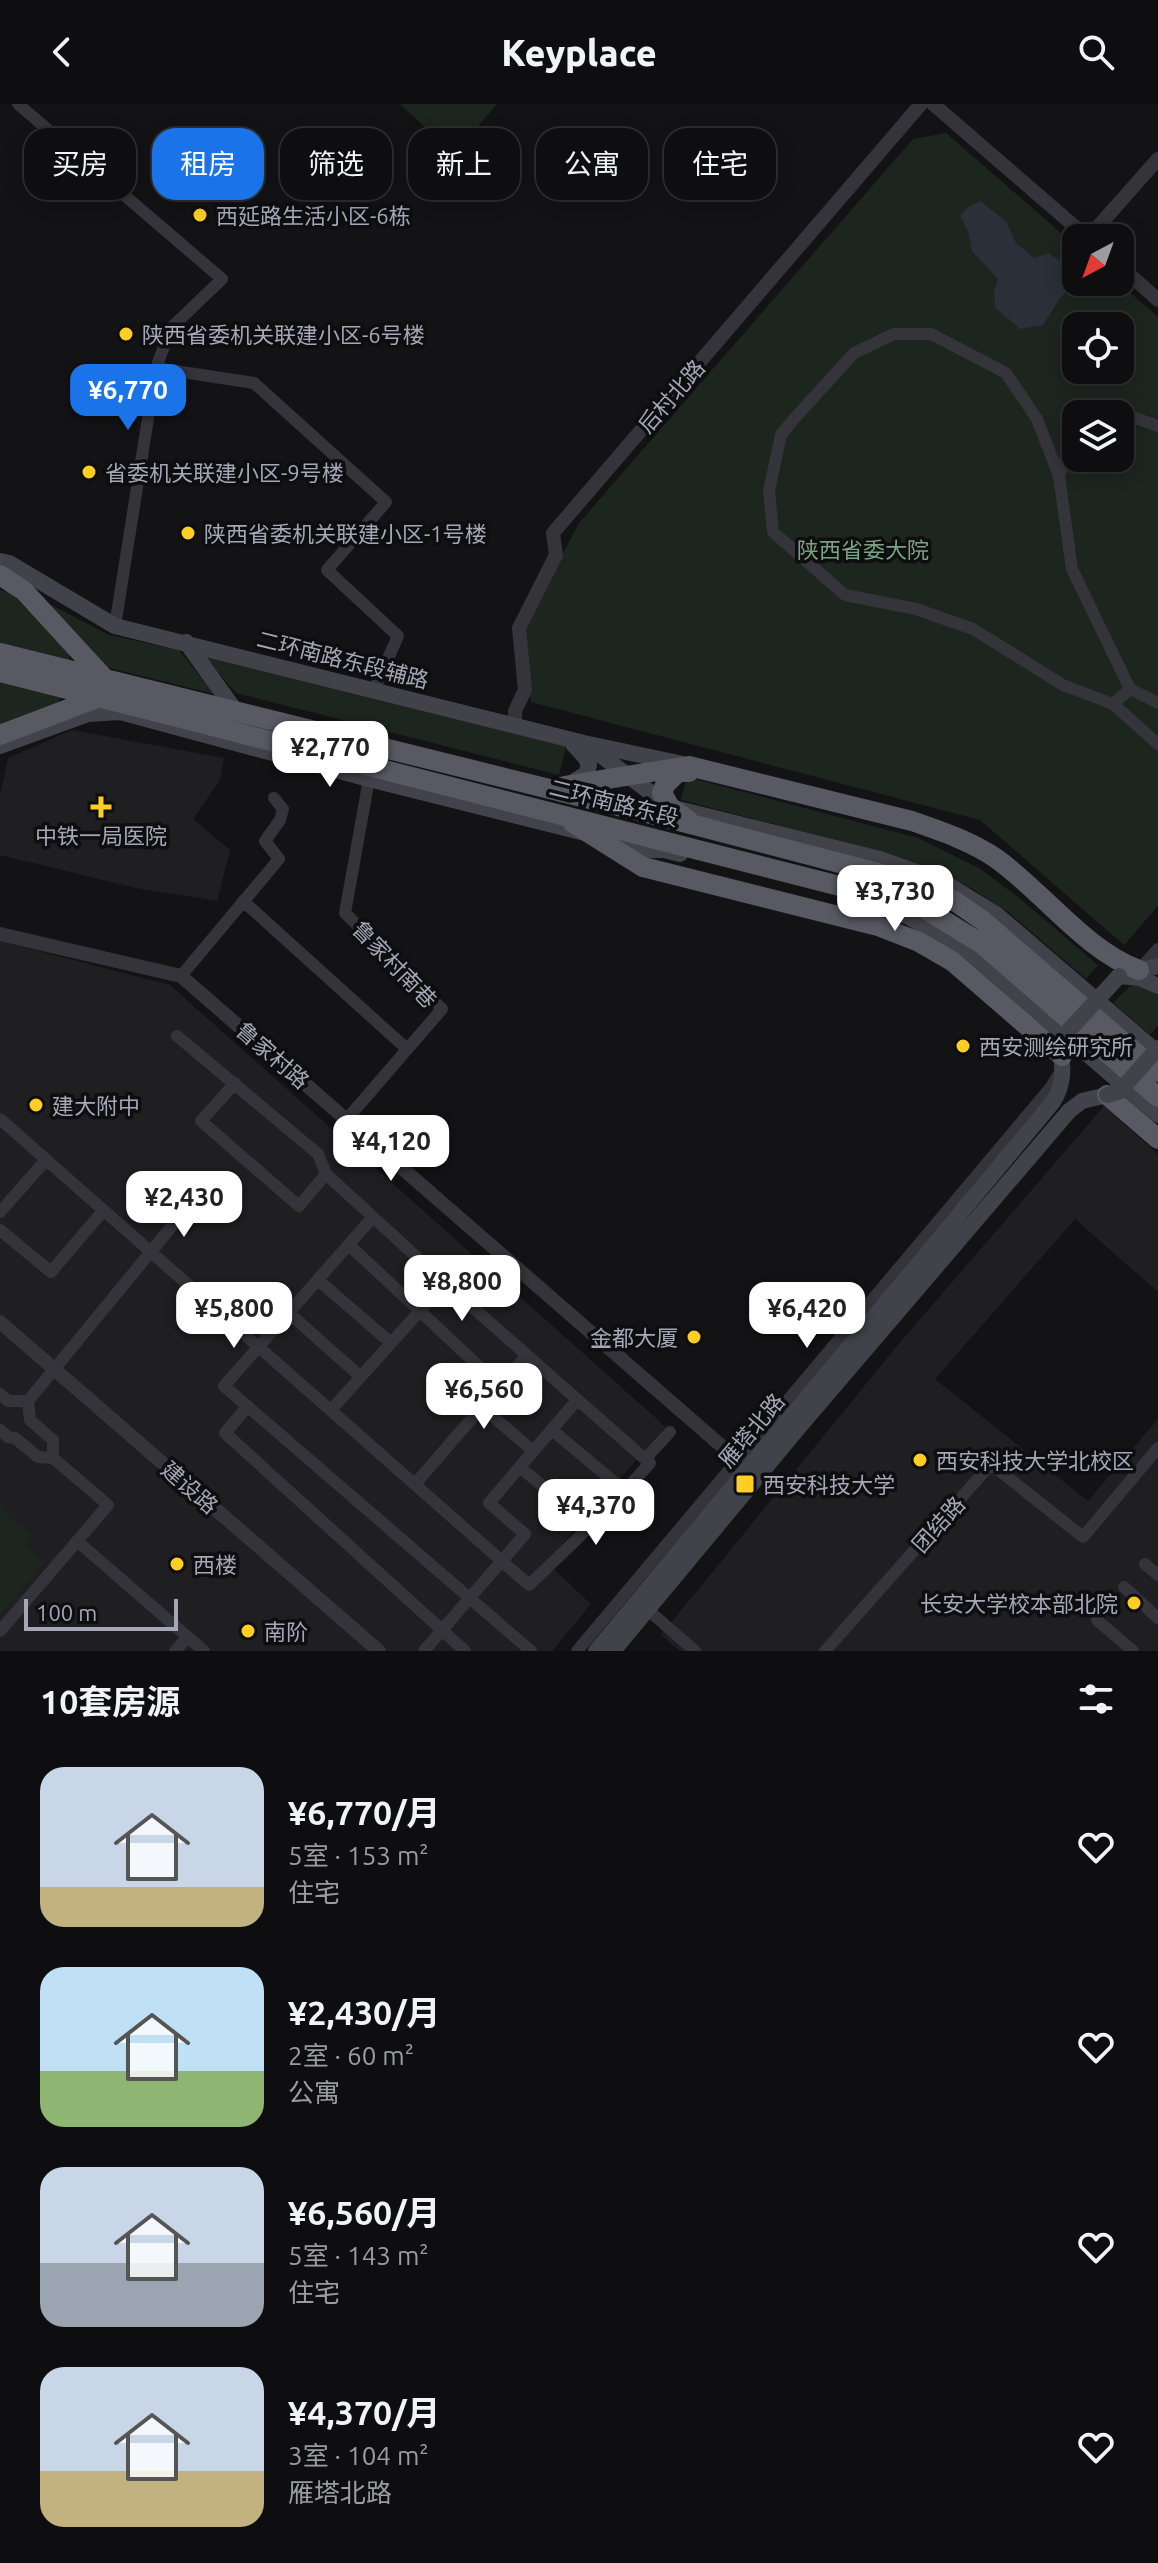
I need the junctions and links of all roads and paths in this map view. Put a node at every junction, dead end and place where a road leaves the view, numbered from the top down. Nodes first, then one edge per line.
1 (18, 104) edge
2 (921, 104) edge
3 (933, 104) edge
4 (1158, 159) edge
5 (1072, 224) edge
6 (1100, 224) edge
7 (1134, 279) edge
8 (1158, 300) edge
9 (156, 368) junction
10 (1134, 418) edge
11 (1158, 426) edge
12 (1062, 468) edge
13 (1059, 476) junction
14 (0, 561) edge
15 (0, 575) edge
16 (115, 626) junction
17 (186, 642) junction
18 (0, 653) edge
19 (0, 672) edge
20 (105, 679) junction
21 (1130, 689) junction
22 (374, 690) junction
23 (97, 698) junction
24 (1158, 703) edge
25 (1113, 704) junction
26 (146, 710) junction
27 (120, 712) junction
28 (237, 713) junction
29 (515, 724) junction
30 (0, 735) edge
31 (566, 738) junction
32 (584, 743) junction
33 (1158, 744) edge
34 (0, 746) edge
35 (689, 766) junction
36 (627, 776) junction
37 (369, 779) junction
38 (511, 780) junction
39 (566, 785) junction
40 (274, 798) dead end
41 (557, 812) junction
42 (683, 817) junction
43 (592, 835) junction
44 (652, 844) junction
45 (243, 901) junction
46 (0, 934) edge
47 (1158, 949) edge
48 (1139, 971) edge
49 (181, 976) junction
50 (1158, 986) edge
51 (177, 1036) dead end
52 (407, 1049) junction
53 (1158, 1051) edge
54 (1061, 1053) junction
55 (1158, 1072) edge
56 (235, 1083) junction
57 (1107, 1095) junction
58 (1158, 1097) edge
59 (1158, 1115) edge
60 (0, 1119) edge
61 (347, 1119) junction
62 (1158, 1139) edge
63 (46, 1160) junction
64 (326, 1174) junction
65 (191, 1203) dead end
66 (103, 1211) junction
67 (0, 1212) edge
68 (373, 1217) junction
69 (0, 1230) edge
70 (349, 1245) junction
71 (149, 1251) junction
72 (318, 1280) junction
73 (445, 1283) junction
74 (421, 1310) junction
75 (289, 1313) junction
76 (0, 1322) edge
77 (391, 1343) junction
78 (259, 1347) junction
79 (527, 1355) junction
80 (53, 1368) junction
81 (361, 1377) junction
82 (500, 1386) junction
83 (577, 1400) junction
84 (28, 1401) junction
85 (3, 1402) edge
86 (248, 1406) junction
87 (482, 1407) junction
88 (331, 1410) junction
89 (30, 1420) junction
90 (0, 1430) edge
91 (552, 1430) junction
92 (670, 1432) dead end
93 (15, 1438) junction
94 (1158, 1448) edge
95 (533, 1451) junction
96 (53, 1458) junction
97 (645, 1459) junction
98 (520, 1467) junction
99 (747, 1469) junction
100 (415, 1484) junction
101 (625, 1491) junction
102 (591, 1527) junction
103 (77, 1541) junction
104 (502, 1560) junction
105 (1145, 1564) dead end
106 (1158, 1575) edge
107 (1124, 1587) dead end
108 (469, 1598) junction
109 (648, 1610) junction
110 (1158, 1618) edge
111 (1097, 1620) dead end
112 (442, 1630) junction
113 (0, 1631) edge
114 (188, 1637) junction
115 (175, 1651) edge
116 (204, 1651) edge
117 (379, 1651) edge
118 (424, 1651) edge
119 (465, 1651) edge
120 (531, 1651) edge
121 (577, 1651) edge
122 (596, 1651) edge
123 (613, 1651) edge
124 (695, 1651) edge
125 (825, 1651) edge
126 (1133, 1651) edge

1 - 9 street
2 - 29 street, 后村北路
3 - 5 street
4 - 6 street
7 - 8 street
9 - 16 street
9 - 22 street
10 - 11 street
12 - 13 street
13 - 21 street
13 - 25 street
14 - 16 main road, 二环南路东段辅路
15 - 20 highway
16 - 17 main road, 二环南路东段辅路
17 - 22 main road, 二环南路东段辅路
17 - 28 main road
18 - 20 highway
19 - 23 highway, 二环南路东段
20 - 28 highway
21 - 24 street
21 - 25 street
22 - 29 main road, 二环南路东段辅路
23 - 26 highway, 二环南路东段
23 - 30 highway
25 - 33 street
26 - 27 main road
26 - 41 highway, 二环南路东段
27 - 34 main road
27 - 37 main road
28 - 38 highway
29 - 31 main road, 二环南路东段辅路
31 - 32 main road, 二环南路东段辅路
31 - 39 main road
32 - 35 main road, 二环南路东段辅路
32 - 36 main road
35 - 36 highway
35 - 48 highway
36 - 39 highway
36 - 42 main road
37 - 43 main road
37 - 52 street, 鲁家村南巷
38 - 39 highway
38 - 42 highway
39 - 42 highway
40 - 45 street
41 - 43 highway
41 - 44 highway, 二环南路东段
42 - 48 highway
42 - 53 main road
42 - 55 highway
43 - 44 main road
43 - 54 highway
44 - 54 highway
44 - 58 highway, 二环南路东段
44 - 59 main road
45 - 49 street
45 - 52 street
46 - 49 street, 鲁家村路
47 - 48 street
48 - 50 main road
48 - 54 main road, bridge
49 - 61 street, 鲁家村路
51 - 56 street
52 - 61 street, 鲁家村南巷
53 - 57 main road, 雁塔北路, bridge
54 - 99 main road, 雁塔北路
56 - 64 street
56 - 64 street
57 - 62 highway
57 - 99 main road, 雁塔北路
60 - 63 street
61 - 99 street, 鲁家村路
63 - 66 street
63 - 67 street
64 - 68 street
65 - 71 street
66 - 69 street
66 - 71 street
68 - 70 street
68 - 73 street
70 - 72 street
70 - 74 street
71 - 78 street
71 - 80 street
72 - 75 street
72 - 77 street
73 - 74 street
73 - 79 street
74 - 77 street
74 - 82 street
75 - 78 street
75 - 81 street
76 - 80 street, 建设路
77 - 81 street
78 - 86 street
78 - 88 street
79 - 82 street
79 - 83 street
80 - 84 street
80 - 117 street, 建设路
81 - 88 street
82 - 87 street
83 - 91 street
83 - 97 street
84 - 85 street
84 - 89 street
86 - 108 street
86 - 112 street
87 - 95 street
87 - 100 street
88 - 100 street
89 - 93 street
89 - 96 street
90 - 93 street
91 - 95 street
91 - 101 street
92 - 97 street
93 - 96 street
94 - 125 street, 团结路
95 - 98 street
96 - 103 street
97 - 101 street
98 - 102 street
98 - 104 street
99 - 109 main road, 雁塔北路
99 - 121 street
99 - 122 main road, 雁塔北路
100 - 104 street
101 - 102 street
102 - 104 street
103 - 113 street
103 - 114 street
104 - 108 street
105 - 106 street
107 - 110 street
108 - 112 street
108 - 120 street
109 - 123 main road, 雁塔北路
109 - 124 street
111 - 126 street
112 - 118 street
112 - 119 street
114 - 115 street
114 - 116 street

